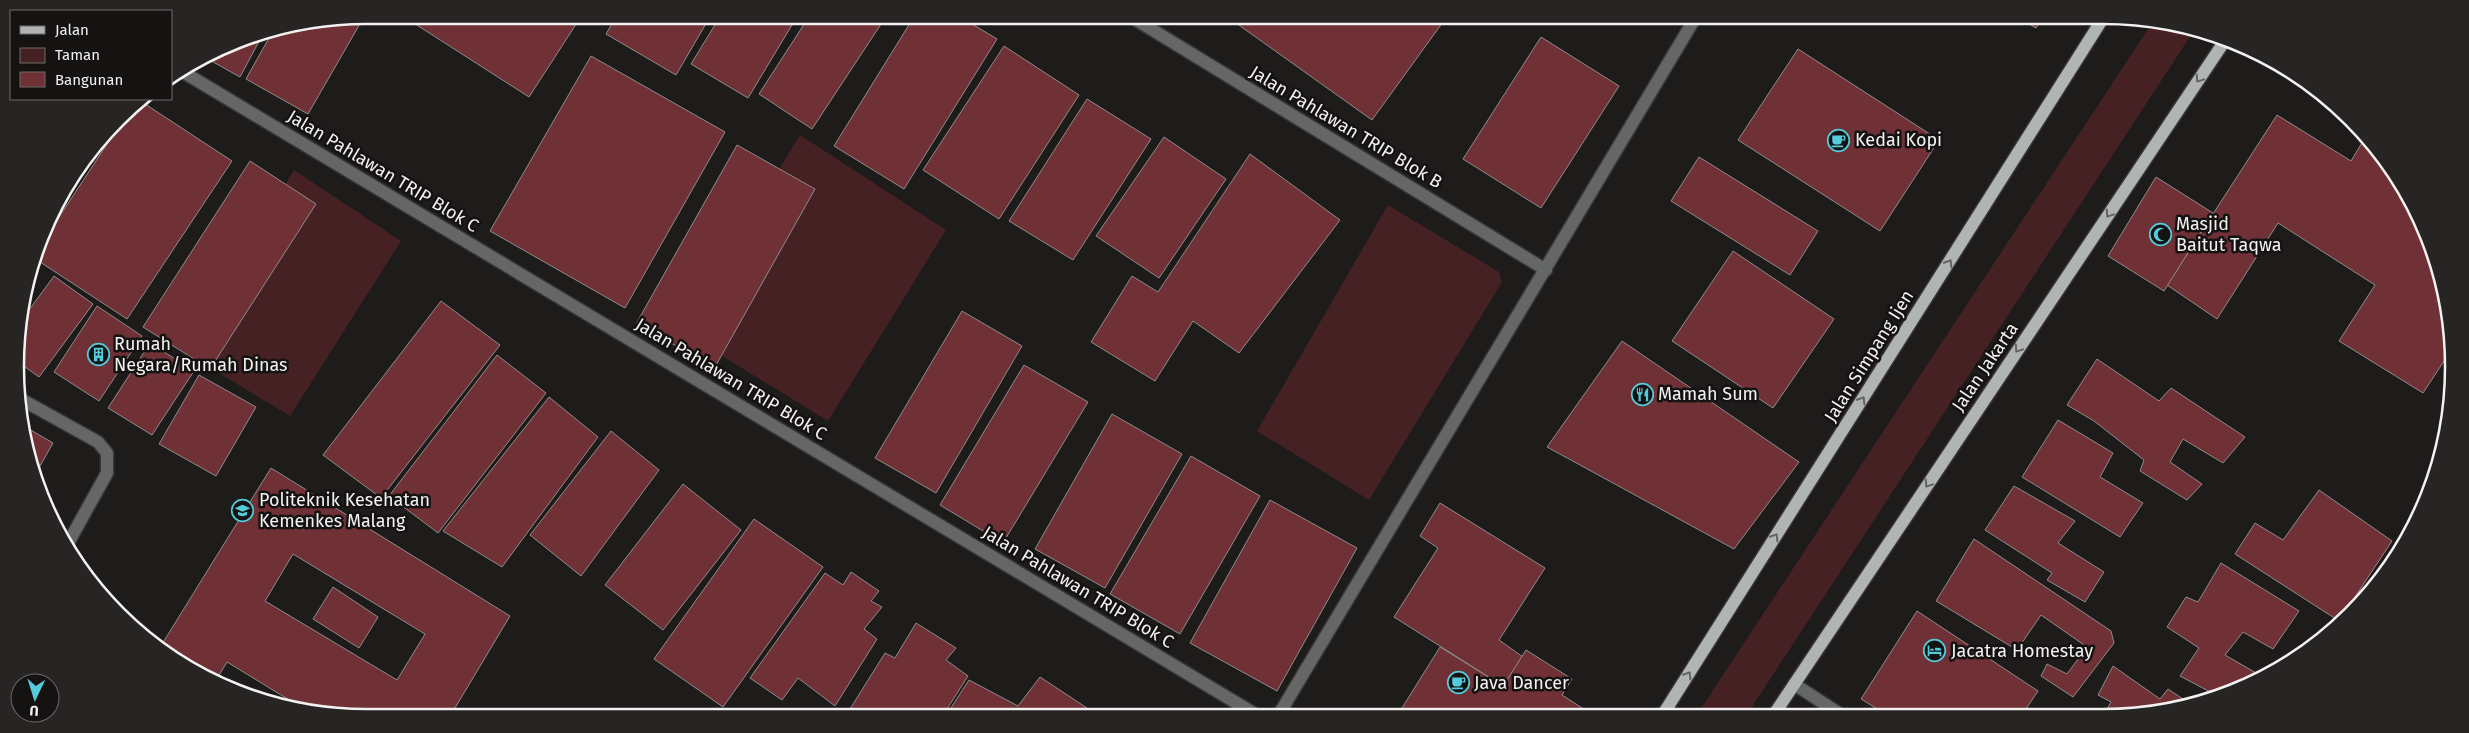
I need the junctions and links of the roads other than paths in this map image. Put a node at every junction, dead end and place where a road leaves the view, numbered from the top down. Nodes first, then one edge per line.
1 (1143, 24) edge
2 (1692, 24) edge
3 (2099, 24) edge
4 (2221, 45) edge
5 (188, 75) edge
6 (1546, 270) junction
7 (26, 402) edge
8 (70, 539) edge
9 (1794, 684) junction
10 (1248, 709) edge
11 (1282, 709) edge
12 (1666, 709) edge
13 (1778, 709) edge
14 (1832, 709) edge

1 - 6 street, Jalan Pahlawan TRIP Blok B
2 - 6 street
12 -> 3 main road, Jalan Simpang Ijen
4 -> 9 main road, Jalan Jakarta
5 - 10 street, Jalan Pahlawan TRIP Blok C
6 - 11 street
7 - 8 street
9 - 13 main road, Jalan Jakarta
9 - 14 street

